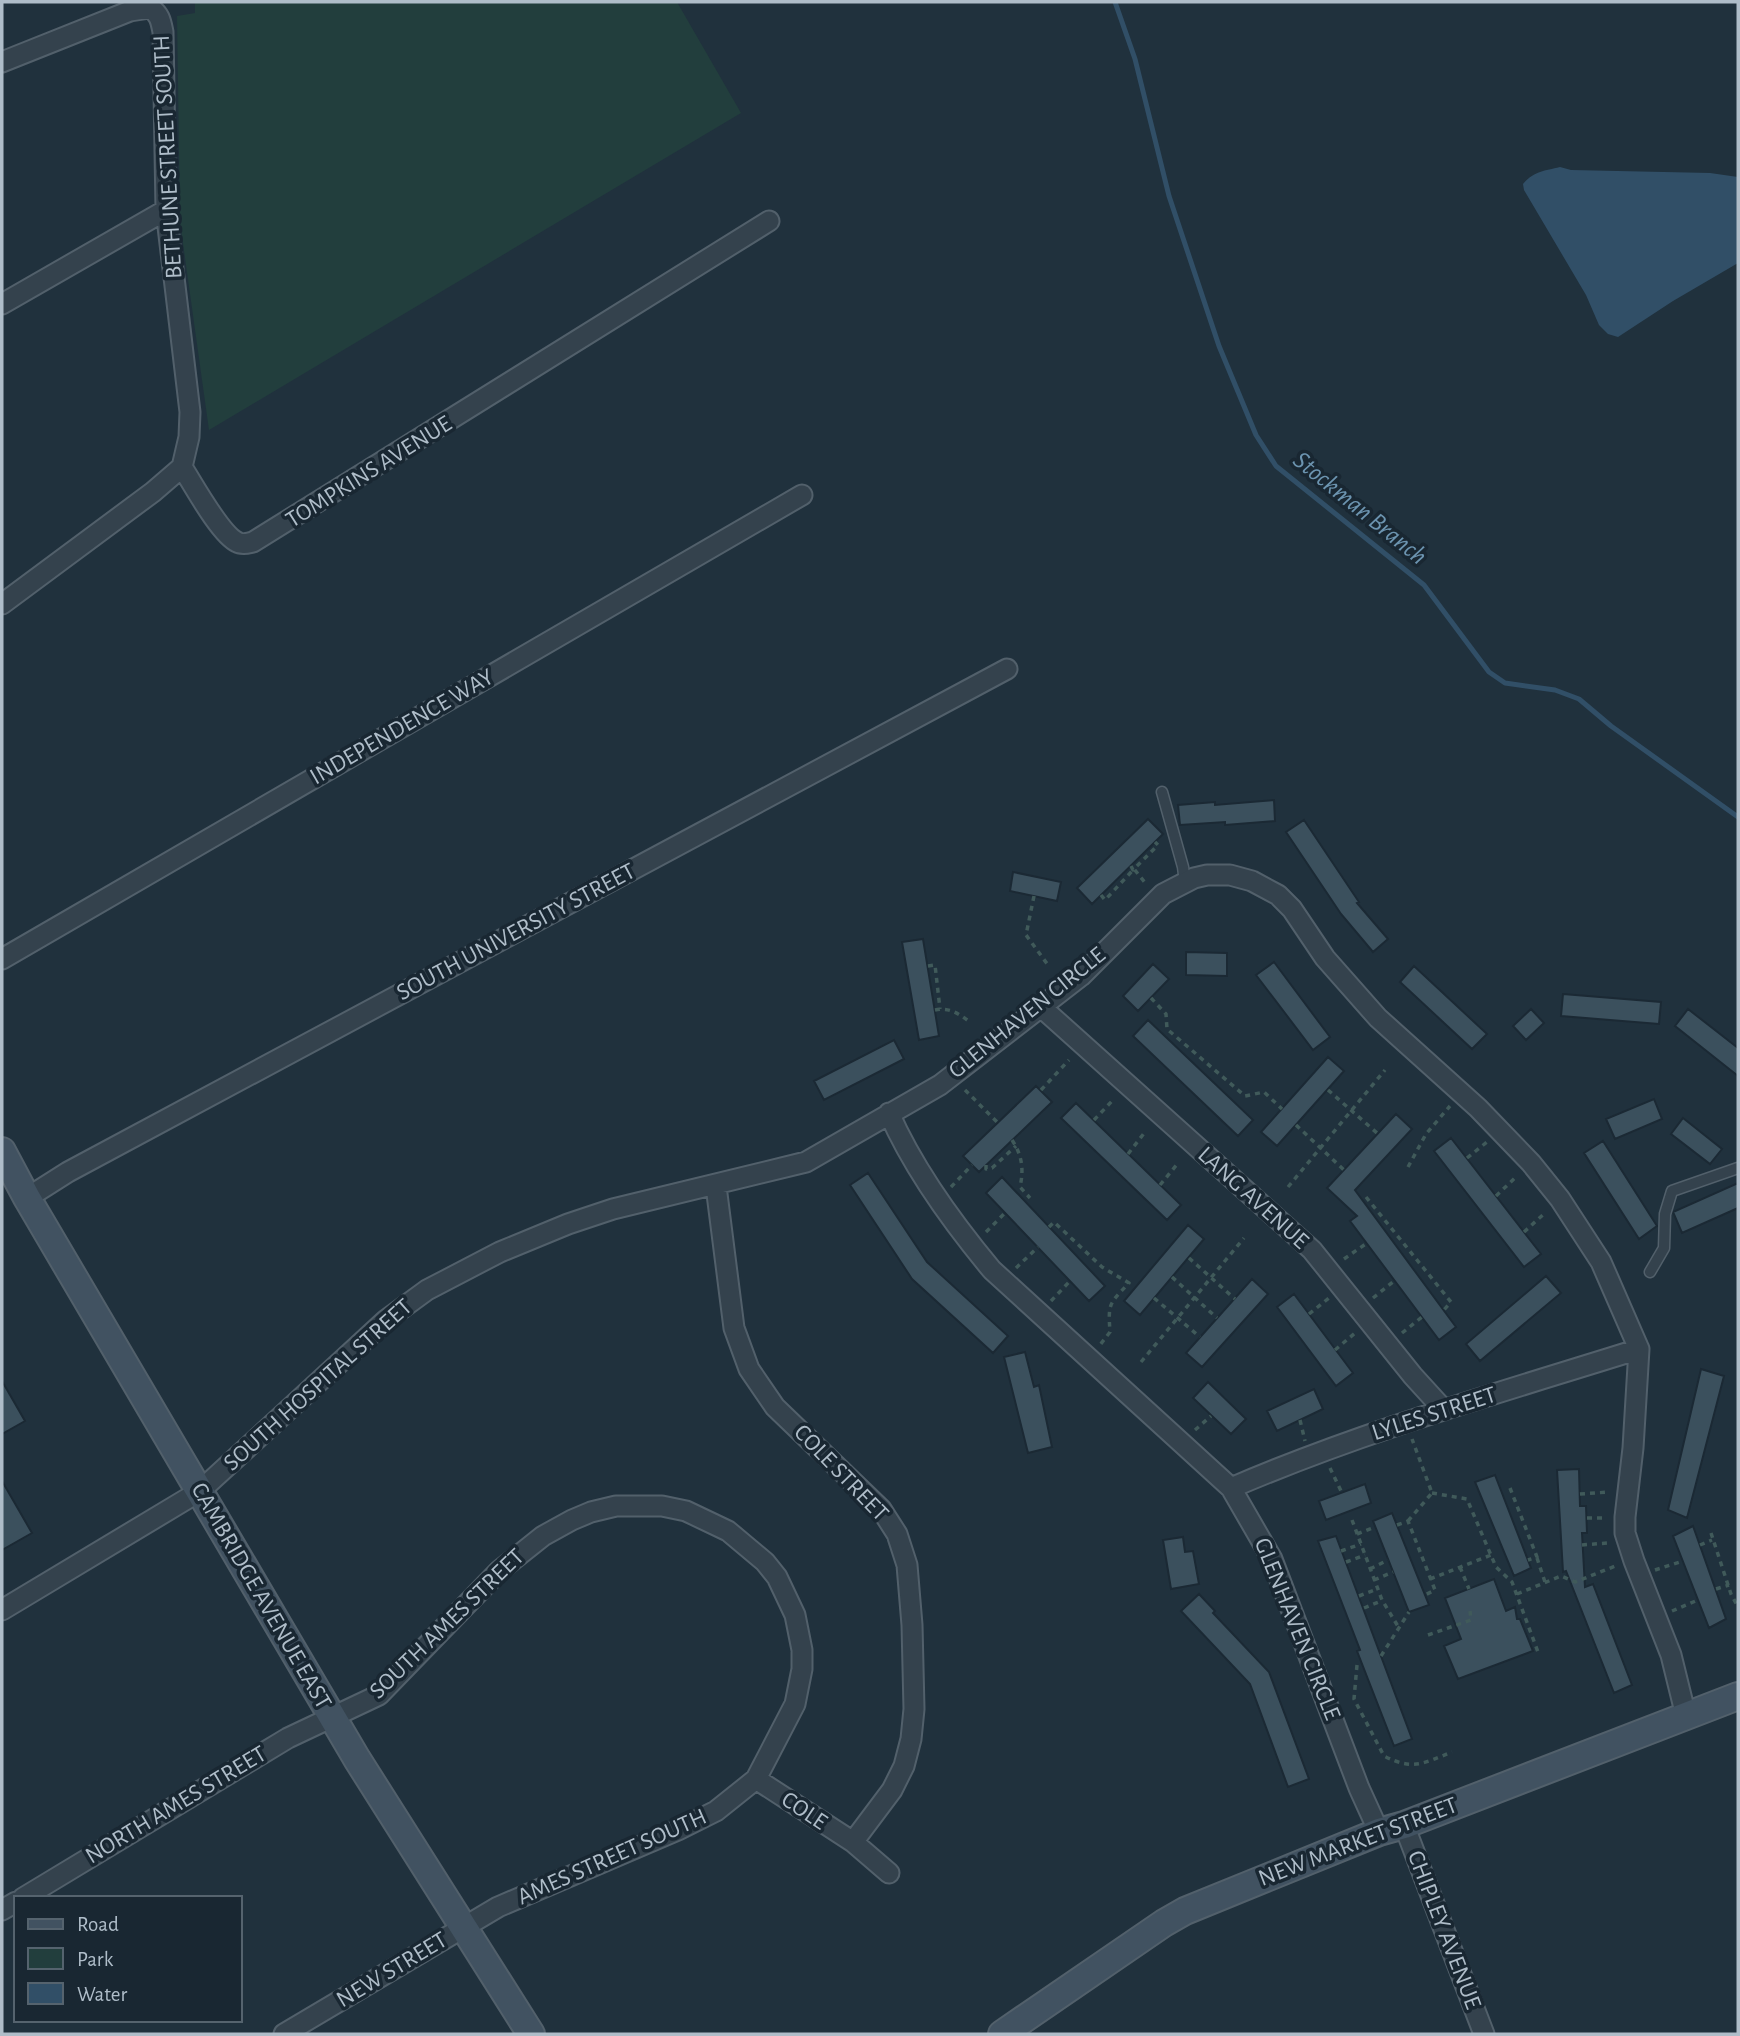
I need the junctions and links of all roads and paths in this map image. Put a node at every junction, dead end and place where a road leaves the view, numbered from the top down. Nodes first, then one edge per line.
1 (2, 62) edge
2 (166, 210) junction
3 (769, 221) dead end
4 (2, 304) edge
5 (182, 467) junction
6 (802, 495) dead end
7 (2, 604) edge
8 (1007, 668) dead end
9 (1162, 792) dead end
10 (1155, 842) dead end
11 (1132, 868) junction
12 (1185, 882) junction
13 (1148, 887) dead end
14 (1101, 895) dead end
15 (1034, 896) dead end
16 (2, 960) edge
17 (1048, 965) dead end
18 (928, 966) dead end
19 (1151, 998) dead end
20 (1041, 1007) junction
21 (970, 1022) dead end
22 (1069, 1060) dead end
23 (1385, 1070) dead end
24 (965, 1090) dead end
25 (1041, 1090) dead end
26 (1328, 1090) dead end
27 (1112, 1100) dead end
28 (1451, 1105) dead end
29 (1282, 1109) dead end
30 (889, 1113) junction
31 (1094, 1120) dead end
32 (998, 1123) dead end
33 (1296, 1125) dead end
34 (1145, 1132) dead end
35 (1377, 1133) dead end
36 (1012, 1140) dead end
37 (1489, 1140) dead end
38 (1016, 1146) junction
39 (1320, 1148) junction
40 (2, 1151) edge
41 (1128, 1153) dead end
42 (1467, 1158) dead end
43 (1179, 1162) dead end
44 (972, 1165) dead end
45 (986, 1165) dead end
46 (1408, 1167) dead end
47 (1738, 1168) edge
48 (1344, 1170) dead end
49 (1519, 1173) dead end
50 (1160, 1185) dead end
51 (716, 1186) junction
52 (951, 1187) dead end
53 (1288, 1187) dead end
54 (1496, 1196) dead end
55 (1366, 1197) dead end
56 (27, 1198) junction
57 (1030, 1198) dead end
58 (1548, 1210) dead end
59 (1005, 1213) dead end
60 (1389, 1225) junction
61 (1049, 1227) dead end
62 (1384, 1229) dead end
63 (1524, 1232) dead end
64 (985, 1234) dead end
65 (1244, 1238) dead end
66 (1367, 1243) dead end
67 (1038, 1247) dead end
68 (1415, 1257) junction
69 (1189, 1258) dead end
70 (1342, 1261) dead end
71 (1408, 1262) dead end
72 (1015, 1270) dead end
73 (1650, 1272) dead end
74 (1172, 1277) dead end
75 (1211, 1278) junction
76 (1070, 1281) dead end
77 (1394, 1281) dead end
78 (1331, 1296) dead end
79 (1154, 1298) dead end
80 (1195, 1298) junction
81 (1373, 1298) dead end
82 (1234, 1299) dead end
83 (1049, 1302) dead end
84 (1443, 1311) dead end
85 (1309, 1314) dead end
86 (1422, 1317) dead end
87 (1178, 1318) junction
88 (1217, 1318) dead end
89 (1359, 1330) dead end
90 (1402, 1333) dead end
91 (1200, 1337) dead end
92 (1099, 1347) dead end
93 (1639, 1349) junction
94 (1335, 1350) dead end
95 (1141, 1362) dead end
96 (1444, 1410) junction
97 (1412, 1439) dead end
98 (1330, 1468) dead end
99 (1231, 1488) junction
100 (1510, 1488) dead end
101 (200, 1491) junction
102 (1609, 1492) dead end
103 (1342, 1493) dead end
104 (1432, 1493) junction
105 (1580, 1494) dead end
106 (1519, 1512) junction
107 (1511, 1515) dead end
108 (1587, 1518) dead end
109 (1607, 1518) dead end
110 (1352, 1520) dead end
111 (1408, 1521) junction
112 (1524, 1523) junction
113 (1397, 1525) dead end
114 (1515, 1526) dead end
115 (1375, 1527) dead end
116 (1711, 1533) dead end
117 (1357, 1534) junction
118 (1712, 1540) junction
119 (1611, 1543) dead end
120 (1361, 1544) junction
121 (1582, 1545) dead end
122 (1700, 1545) dead end
123 (1341, 1550) dead end
124 (1365, 1555) junction
125 (1491, 1555) junction
126 (1536, 1558) junction
127 (1388, 1560) dead end
128 (1528, 1560) dead end
129 (1683, 1561) dead end
130 (1346, 1562) dead end
131 (1618, 1565) dead end
132 (1460, 1567) junction
133 (1370, 1569) junction
134 (1654, 1570) dead end
135 (1393, 1572) dead end
136 (1430, 1579) junction
137 (1374, 1580) junction
138 (1545, 1582) junction
139 (1728, 1586) junction
140 (1377, 1589) junction
141 (1469, 1589) dead end
142 (1716, 1589) dead end
143 (1517, 1594) junction
144 (1425, 1595) dead end
145 (1359, 1597) dead end
146 (1382, 1600) junction
147 (1698, 1601) dead end
148 (1738, 1607) edge
149 (1364, 1608) dead end
150 (2, 1610) edge
151 (1470, 1611) dead end
152 (1670, 1611) dead end
153 (1409, 1612) dead end
154 (1399, 1628) junction
155 (1427, 1635) dead end
156 (1538, 1652) dead end
157 (1381, 1656) dead end
158 (1357, 1665) dead end
159 (1738, 1696) edge
160 (1686, 1716) junction
161 (332, 1717) junction
162 (1451, 1752) dead end
163 (756, 1779) junction
164 (1404, 1825) junction
165 (1379, 1832) junction
166 (853, 1843) junction
167 (889, 1873) dead end
168 (26, 1896) edge
169 (463, 1927) junction
170 (284, 2034) edge
171 (531, 2034) edge
172 (1002, 2034) edge
173 (1484, 2034) edge

1 - 2 street, BETHUNE STREET SOUTH
2 - 4 street
2 - 5 street, BETHUNE STREET SOUTH
3 - 5 street, TOMPKINS AVENUE
5 - 7 street
6 - 16 street, INDEPENDENCE WAY
8 - 56 street, SOUTH UNIVERSITY STREET
9 - 12 lane
10 - 11 path
11 - 13 path
11 - 14 path
12 - 20 street, GLENHAVEN CIRCLE
12 - 93 street, GLENHAVEN CIRCLE
15 - 17 path
18 - 21 path
19 - 29 path
20 - 30 street, GLENHAVEN CIRCLE
20 - 96 street, LANG AVENUE
22 - 25 path
23 - 39 path
24 - 32 path
26 - 35 path
27 - 31 path
28 - 46 path
30 - 51 street, SOUTH HOSPITAL STREET
30 - 99 street, GLENHAVEN CIRCLE
33 - 39 path
34 - 41 path
36 - 38 path
37 - 42 path
38 - 45 path
38 - 57 path
39 - 48 path
39 - 53 path
40 - 56 main road, CAMBRIDGE AVENUE EAST
43 - 50 path
44 - 52 path
47 - 73 lane
49 - 54 path
51 - 101 street, SOUTH HOSPITAL STREET
51 - 166 street, COLE STREET
55 - 60 path
56 - 101 main road, CAMBRIDGE AVENUE EAST
58 - 63 path
59 - 64 path
60 - 62 path
60 - 68 path
61 - 92 path
65 - 75 path
66 - 70 path
67 - 72 path
68 - 71 path
68 - 84 path
69 - 75 path
74 - 80 path
75 - 80 path
75 - 82 path
76 - 83 path
77 - 81 path
78 - 85 path
79 - 87 path
80 - 87 path
80 - 88 path
86 - 90 path
87 - 91 path
87 - 95 path
89 - 94 path
93 - 96 street, LYLES STREET
93 - 160 street, GLENHAVEN CIRCLE
96 - 99 street, LYLES STREET
97 - 104 path
98 - 103 path
99 - 165 street, GLENHAVEN CIRCLE
100 - 106 path
101 - 150 street, SOUTH HOSPITAL STREET
101 - 161 main road, CAMBRIDGE AVENUE EAST
102 - 105 path
104 - 111 path
104 - 125 path
106 - 107 path
106 - 112 path
108 - 109 path
110 - 117 path
111 - 113 path
111 - 136 path
112 - 114 path
112 - 126 path
115 - 117 path
116 - 118 path
117 - 120 path
118 - 122 path
118 - 139 path
119 - 121 path
120 - 123 path
120 - 124 path
124 - 130 path
124 - 133 path
125 - 132 path
125 - 143 path
126 - 128 path
126 - 138 path
127 - 133 path
129 - 134 path
131 - 138 path
132 - 136 path
132 - 141 path
133 - 137 path
135 - 137 path
136 - 144 path
137 - 140 path
138 - 143 path
139 - 142 path
139 - 148 path
140 - 145 path
140 - 146 path
143 - 156 path
146 - 149 path
146 - 154 path
147 - 152 path
151 - 155 path
153 - 154 path
154 - 157 path
158 - 162 path
159 - 160 main road, NEW MARKET STREET
160 - 164 main road, NEW MARKET STREET
161 - 163 street, SOUTH AMES STREET
161 - 168 street, NORTH AMES STREET
161 - 169 main road, CAMBRIDGE AVENUE EAST
163 - 166 street, COLE
163 - 169 street, AMES STREET SOUTH
164 - 165 main road, NEW MARKET STREET
164 - 173 street, CHIPLEY AVENUE
165 - 172 main road, NEW MARKET STREET
166 - 167 street
169 - 170 street, NEW STREET
169 - 171 main road, CAMBRIDGE AVENUE EAST

